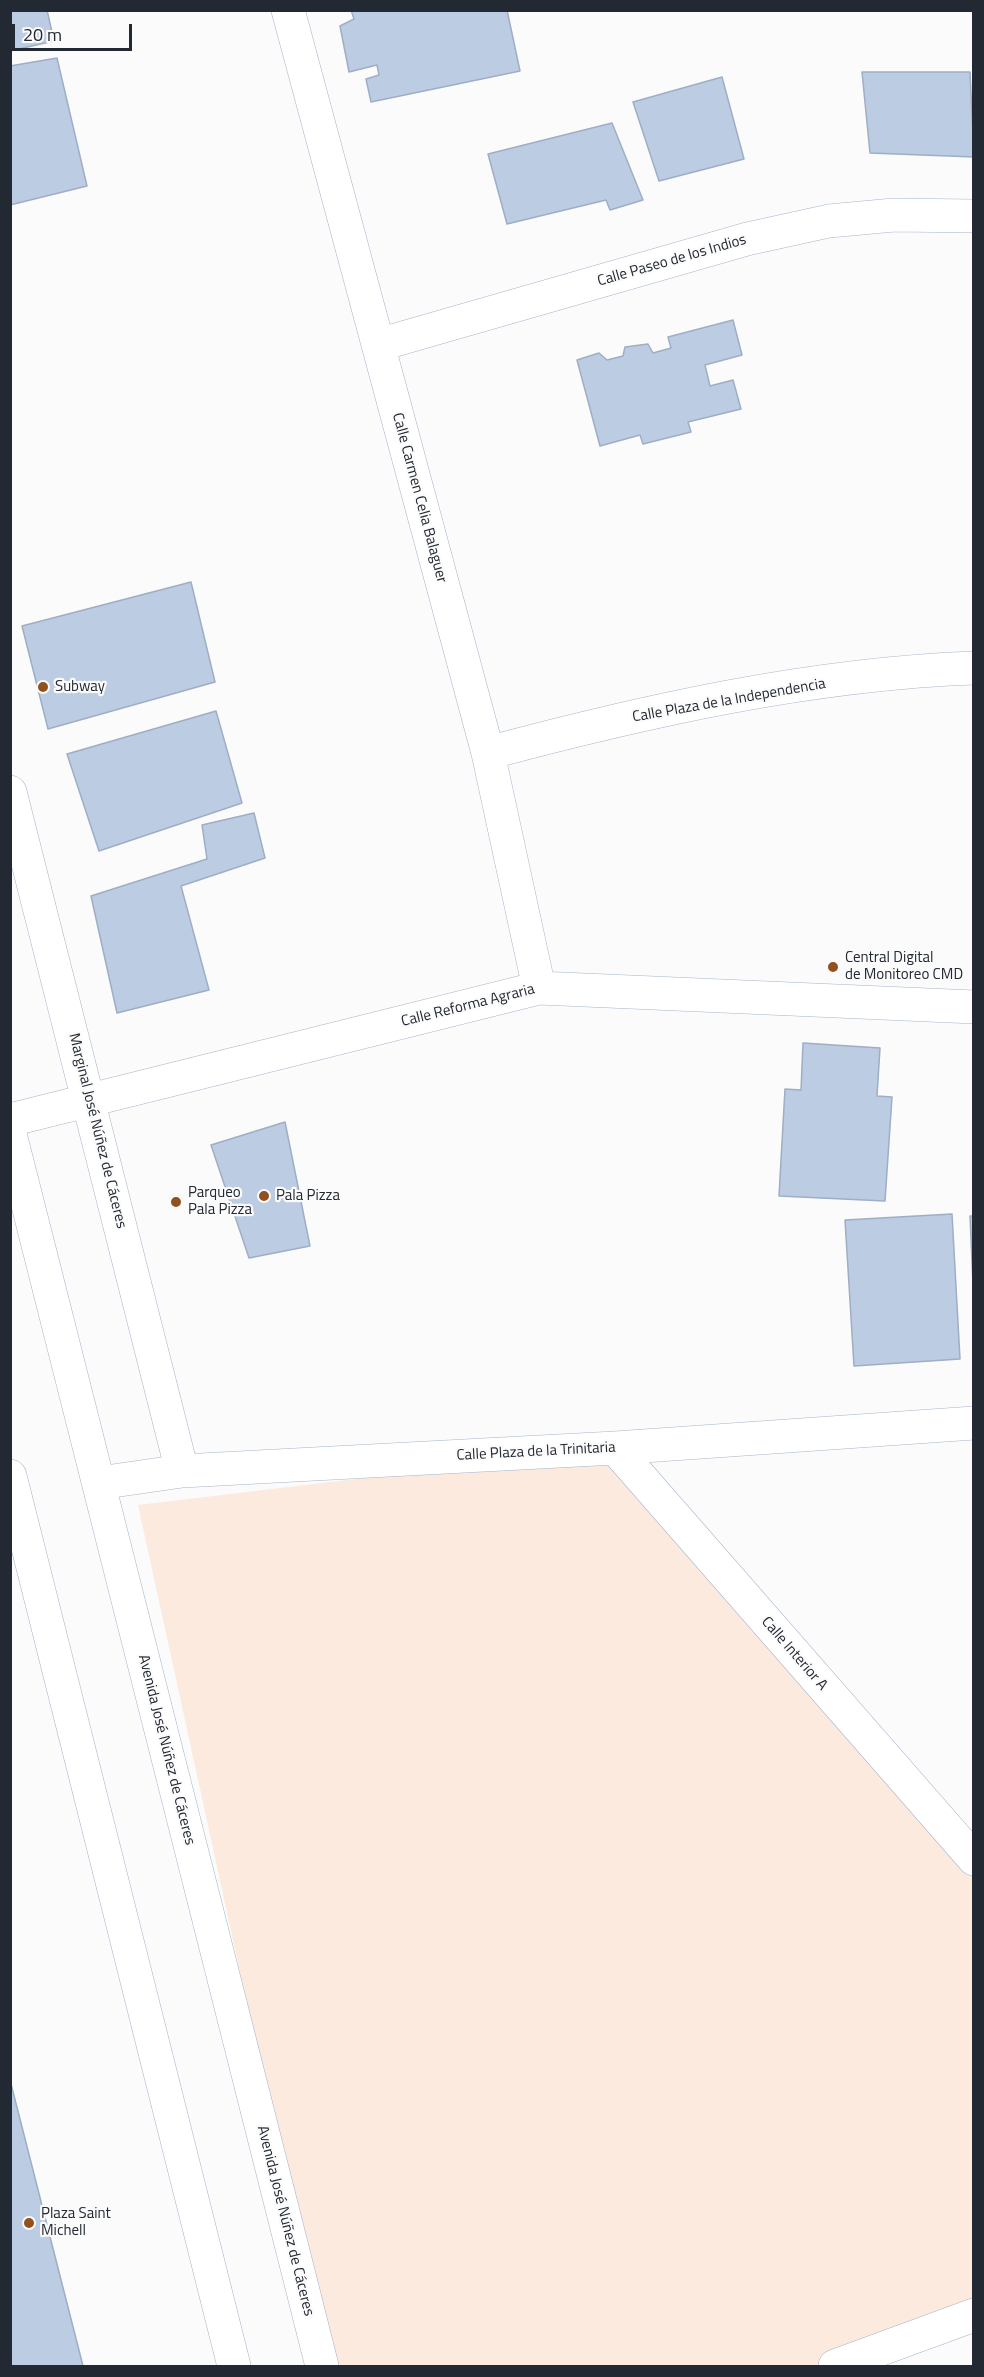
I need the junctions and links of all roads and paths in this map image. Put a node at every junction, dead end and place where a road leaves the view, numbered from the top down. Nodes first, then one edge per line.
1 (288, 10) edge
2 (974, 216) edge
3 (378, 345) junction
4 (974, 668) edge
5 (488, 753) junction
6 (10, 792) edge
7 (539, 988) junction
8 (974, 1007) edge
9 (89, 1100) junction
10 (10, 1120) edge
11 (10, 1134) edge
12 (974, 1423) edge
13 (615, 1448) junction
14 (182, 1471) junction
15 (10, 1476) edge
16 (99, 1483) junction
17 (974, 1859) edge
18 (974, 2315) edge
19 (234, 2367) edge
20 (322, 2367) edge
21 (835, 2367) edge

1 - 3 street, Calle Carmen Celia Balaguer
2 - 3 street, Calle Paseo de los Indios
3 - 5 street, Calle Carmen Celia Balaguer
4 - 5 street, Calle Plaza de la Independencia
5 - 7 street, Calle Carmen Celia Balaguer
6 - 9 street, Marginal José Núñez de Cáceres
7 - 8 street, Calle Reforma Agraria
7 - 9 street, Calle Reforma Agraria
9 - 10 street, Calle Reforma Agraria
9 - 14 street, Marginal José Núñez de Cáceres
11 - 16 street, Avenida José Núñez de Cáceres
12 - 13 street, Calle Plaza de la Trinitaria
13 - 14 street, Calle Plaza de la Trinitaria
13 - 17 street, Calle Interior A
14 - 16 street, Calle Plaza de la Trinitaria
15 - 19 street
16 - 20 street, Avenida José Núñez de Cáceres
18 - 21 street

